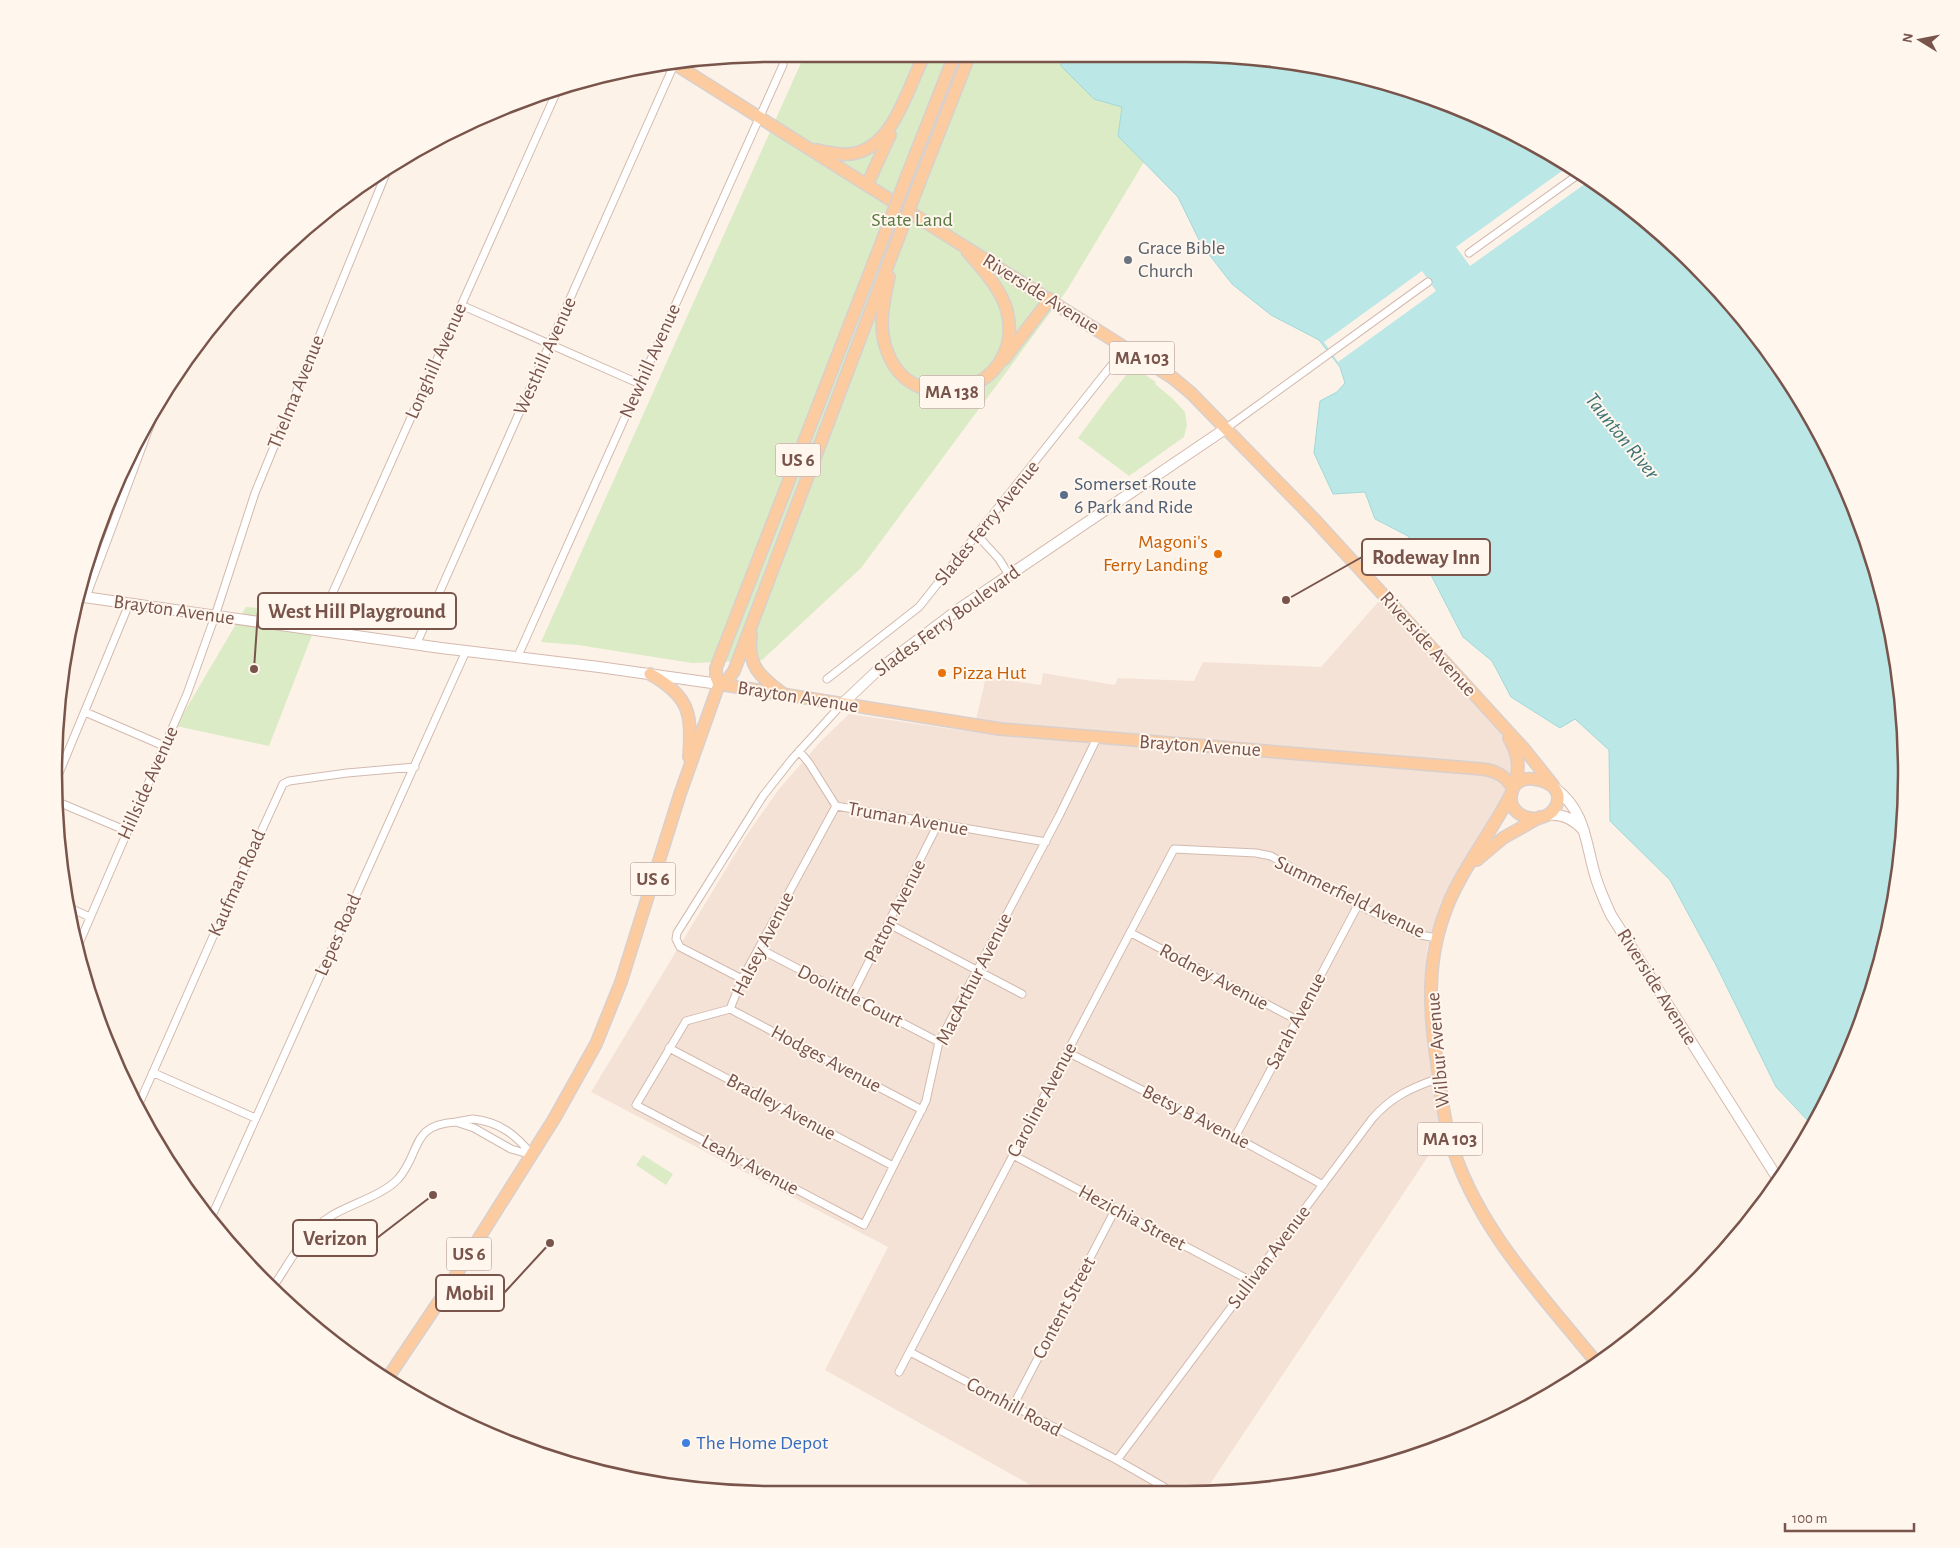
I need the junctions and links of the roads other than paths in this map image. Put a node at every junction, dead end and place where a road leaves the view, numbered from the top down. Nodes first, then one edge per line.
1 (921, 62) edge
2 (952, 62) edge
3 (967, 62) edge
4 (783, 65) dead end
5 (683, 69) edge
6 (671, 70) edge
7 (553, 98) edge
8 (902, 103) junction
9 (759, 117) junction
10 (809, 148) junction
11 (1574, 178) edge
12 (384, 179) edge
13 (867, 185) junction
14 (896, 244) junction
15 (962, 244) junction
16 (1469, 253) dead end
17 (1428, 282) dead end
18 (1050, 299) junction
19 (461, 305) junction
20 (550, 343) junction
21 (1126, 347) junction
22 (996, 369) junction
23 (640, 384) junction
24 (1224, 429) junction
25 (136, 459) edge
26 (977, 535) junction
27 (95, 561) edge
28 (1009, 575) junction
29 (85, 598) edge
30 (129, 604) junction
31 (755, 615) junction
32 (215, 616) junction
33 (316, 630) junction
34 (416, 645) junction
35 (466, 652) junction
36 (517, 658) junction
37 (650, 674) junction
38 (827, 678) dead end
39 (719, 684) junction
40 (786, 695) junction
41 (842, 704) junction
42 (85, 712) junction
43 (1504, 729) junction
44 (1097, 738) junction
45 (164, 746) junction
46 (799, 752) junction
47 (62, 766) edge
48 (415, 767) junction
49 (687, 773) junction
50 (1554, 787) junction
51 (1513, 789) junction
52 (63, 804) edge
53 (836, 806) junction
54 (1544, 816) junction
55 (938, 824) junction
56 (127, 831) junction
57 (1584, 832) junction
58 (1046, 842) junction
59 (1174, 849) joint
60 (1463, 877) junction
61 (1358, 905) junction
62 (76, 911) edge
63 (90, 917) junction
64 (889, 924) junction
65 (1131, 933) junction
66 (82, 937) edge
67 (1436, 938) junction
68 (760, 950) junction
69 (978, 970) junction
70 (742, 979) junction
71 (1022, 994) dead end
72 (851, 997) junction
73 (730, 1009) junction
74 (1297, 1020) junction
75 (939, 1042) junction
76 (669, 1048) junction
77 (1067, 1052) junction
78 (154, 1073) junction
79 (1439, 1078) junction
80 (141, 1099) edge
81 (636, 1105) joint
82 (922, 1110) junction
83 (255, 1118) junction
84 (456, 1122) junction
85 (1235, 1137) junction
86 (532, 1155) junction
87 (1013, 1155) junction
88 (894, 1166) junction
89 (1775, 1174) edge
90 (1323, 1185) junction
91 (1115, 1210) junction
92 (214, 1212) edge
93 (864, 1224) joint
94 (1251, 1280) junction
95 (276, 1282) edge
96 (910, 1352) junction
97 (1592, 1358) edge
98 (899, 1372) dead end
99 (391, 1373) edge
100 (1013, 1406) junction
101 (1117, 1460) junction
102 (1162, 1486) edge

1 - 8 main road, MA 138
2 - 39 main road, US 6, bridge
3 - 14 main road, US 6, bridge
4 - 9 street, Newhill Avenue
5 - 9 main road, Riverside Avenue / MA 138
6 - 20 street, Westhill Avenue
7 - 19 street, Longhill Avenue
8 - 10 main road, MA 138
8 - 13 main road
9 - 10 main road, Riverside Avenue / MA 138
9 - 23 street, Newhill Avenue
10 - 13 main road, Riverside Avenue / MA 138
11 - 16 street
12 - 32 street, Thelma Avenue
13 - 15 main road, Riverside Avenue / MA 138
14 - 22 main road, MA 138
14 - 31 main road, US 6
15 - 18 main road, Riverside Avenue / MA 103
15 - 22 main road, MA 138
17 - 24 street
18 - 21 main road, Riverside Avenue / MA 103
18 - 22 main road
19 - 20 street
19 - 33 street, Longhill Avenue
20 - 23 street
20 - 34 street, Westhill Avenue
21 - 24 main road, Riverside Avenue / MA 103
21 - 26 street, Slades Ferry Avenue
23 - 36 street, Newhill Avenue
24 - 28 main road, Slades Ferry Boulevard
24 - 43 main road, Riverside Avenue / MA 103
25 - 27 street
26 - 28 street
26 - 38 street, Slades Ferry Avenue
28 - 41 main road, Slades Ferry Boulevard
29 - 30 main road, Brayton Avenue
30 - 32 main road, Brayton Avenue
30 - 42 street
31 - 39 main road, US 6
31 - 40 main road
32 - 33 main road, Brayton Avenue
32 - 45 street, Hillside Avenue
33 - 34 main road, Brayton Avenue
34 - 35 main road, Brayton Avenue
35 - 36 main road, Brayton Avenue
35 - 48 street, Lepes Road
36 - 37 main road, Brayton Avenue
37 - 39 main road, Brayton Avenue
37 - 49 main road
39 - 40 main road, Brayton Avenue
39 - 49 main road, US 6
40 - 41 main road, Brayton Avenue
41 - 44 main road, Brayton Avenue
41 - 46 street, Slades Ferry Boulevard
42 - 45 street
42 - 47 street
43 - 50 main road, Riverside Avenue / MA 103
43 - 51 main road, Riverside Avenue / MA 103
44 - 51 main road, Brayton Avenue
44 - 58 street, MacArthur Avenue
45 - 56 street, Hillside Avenue
46 - 53 street, Truman Avenue
46 - 70 street, Slades Ferry Boulevard
48 - 78 street, Kaufman Road
48 - 83 street, Lepes Road
49 - 86 main road, US 6
50 - 51 main road
50 - 54 main road
50 - 57 main road, Riverside Avenue
51 - 54 main road
51 - 60 main road, Wilbur Avenue / MA 103
52 - 56 street
53 - 55 street, Truman Avenue
53 - 68 street, Halsey Avenue
54 - 57 main road
54 - 60 main road, Wilbur Avenue / MA 103
55 - 58 street, Truman Avenue
55 - 64 street, Patton Avenue
56 - 63 street, Hillside Avenue
57 - 89 main road, Riverside Avenue
58 - 69 street, MacArthur Avenue
59 - 61 street, Summerfield Avenue
59 - 65 street, Caroline Avenue
60 - 67 main road, Wilbur Avenue / MA 103
61 - 67 street, Summerfield Avenue
61 - 74 street, Sarah Avenue
62 - 63 street
63 - 66 street, Hillside Avenue
64 - 69 street
64 - 72 street, Patton Avenue
65 - 74 street, Rodney Avenue
65 - 77 street, Caroline Avenue
67 - 79 main road, Wilbur Avenue / MA 103
68 - 70 street, Halsey Avenue
68 - 72 street, Doolittle Court
69 - 71 street
69 - 75 street, MacArthur Avenue
70 - 73 street, Halsey Avenue
72 - 75 street, Doolittle Court
73 - 76 street, Halsey Avenue
73 - 82 street, Hodges Avenue
74 - 85 street, Sarah Avenue
75 - 82 street, MacArthur Avenue
76 - 81 street, Halsey Avenue
76 - 88 street, Bradley Avenue
77 - 85 street, Betsy B Avenue
77 - 87 street, Caroline Avenue
78 - 80 street, Kaufman Road
78 - 83 street
79 - 90 street, Sullivan Avenue
79 - 97 main road, Wilbur Avenue / MA 103
81 - 93 street, Leahy Avenue
82 - 88 street, MacArthur Avenue
83 - 92 street, Lepes Road
84 - 86 street
84 - 86 street
84 - 95 street
85 - 90 street, Betsy B Avenue
86 - 99 main road, US 6
87 - 91 street, Hezichia Street
87 - 96 street, Caroline Avenue
88 - 93 street, MacArthur Avenue
90 - 94 street, Sullivan Avenue
91 - 94 street, Hezichia Street
91 - 100 street, Content Street
94 - 101 street, Sullivan Avenue
96 - 98 street, Caroline Avenue
96 - 100 street, Cornhill Road
100 - 101 street, Cornhill Road
101 - 102 street, Cornhill Road

